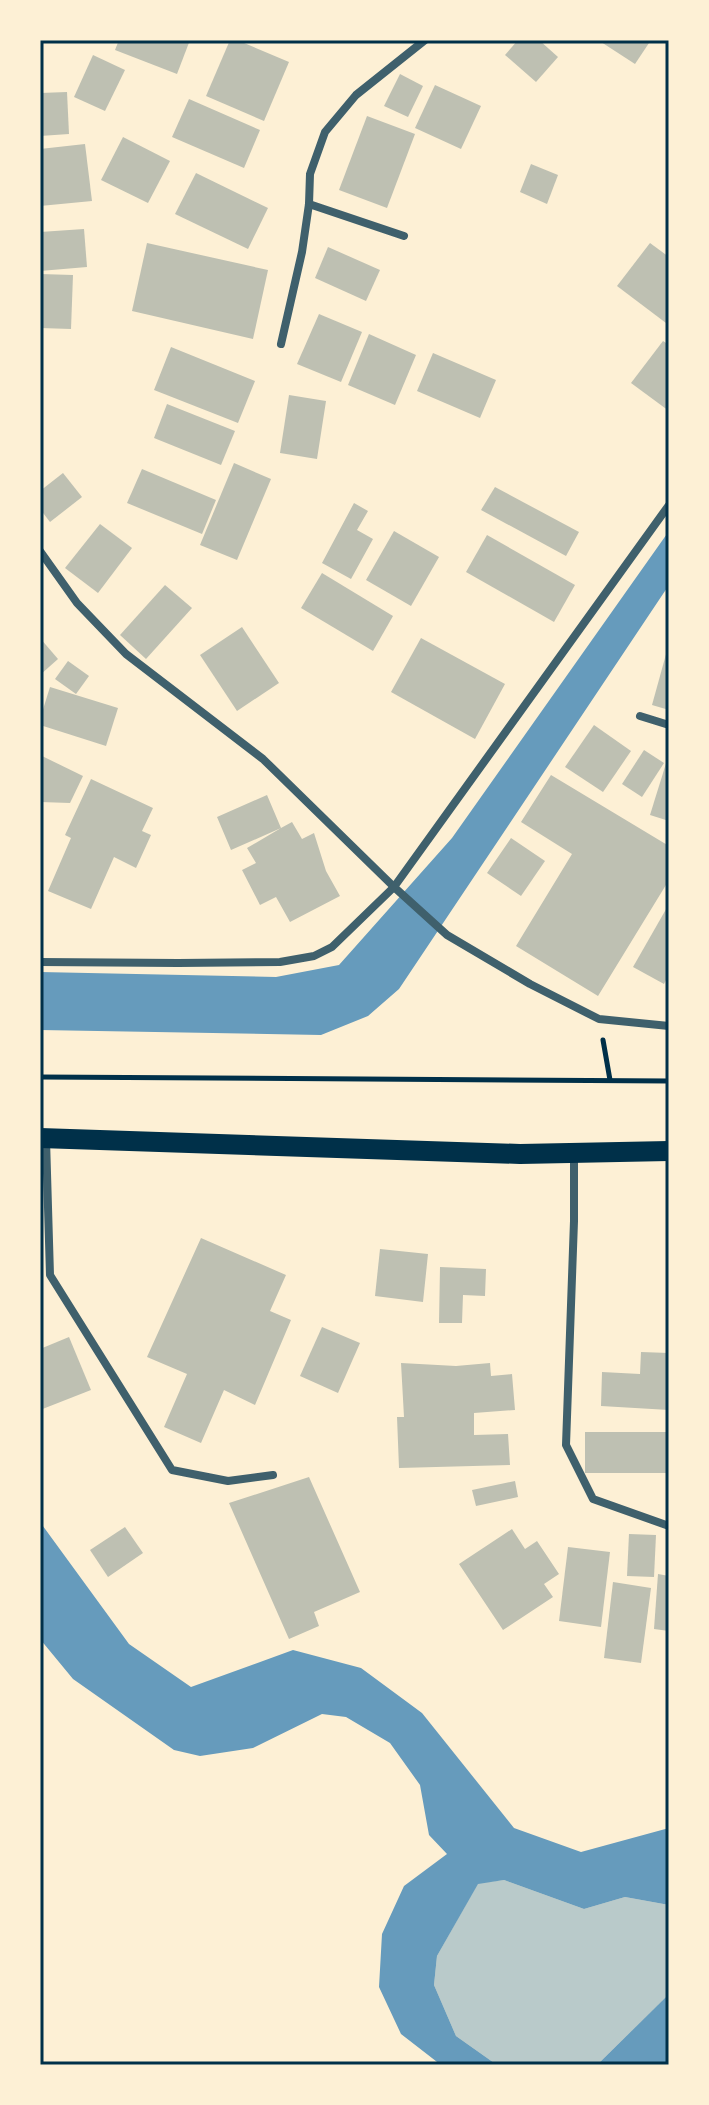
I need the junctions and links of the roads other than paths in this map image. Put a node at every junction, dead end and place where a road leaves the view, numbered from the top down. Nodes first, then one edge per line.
1 (425, 40) edge
2 (309, 204) junction
3 (404, 236) dead end
4 (281, 344) dead end
5 (669, 505) edge
6 (40, 551) edge
7 (640, 716) dead end
8 (669, 725) edge
9 (394, 887) junction
10 (40, 962) edge
11 (669, 1026) edge
12 (43, 1138) edge
13 (669, 1151) edge
14 (574, 1152) junction
15 (273, 1475) dead end
16 (669, 1526) edge

1 - 2 street
2 - 3 street
2 - 4 street
5 - 9 street
6 - 9 street
7 - 8 street
9 - 10 street
9 - 11 street
12 - 14 main road
12 - 15 street
13 - 14 main road
14 - 16 street

